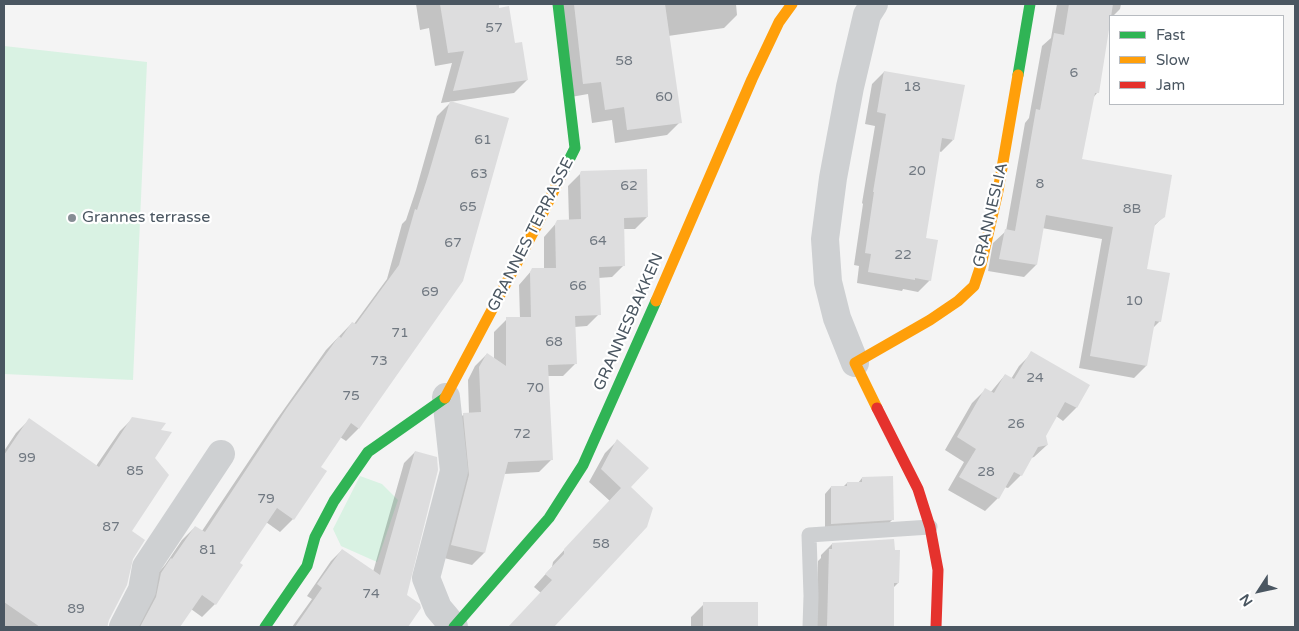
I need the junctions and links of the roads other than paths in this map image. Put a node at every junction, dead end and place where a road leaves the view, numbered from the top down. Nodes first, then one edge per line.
1 (558, 4) edge
2 (792, 4) edge
3 (874, 4) edge
4 (1030, 4) edge
5 (854, 363) junction
6 (446, 398) junction
7 (221, 454) dead end
8 (930, 527) junction
9 (123, 627) edge
10 (265, 627) edge
11 (454, 627) edge
12 (810, 627) edge
13 (936, 627) edge

1 - 6 street, GRANNES TERRASSE
2 - 11 street, GRANNESBAKKEN
3 - 5 street
4 - 5 street, GRANNESLIA
5 - 8 street
6 - 10 street, GRANNES TERRASSE
6 - 11 street
7 - 9 street
8 - 12 lane
8 - 13 street

